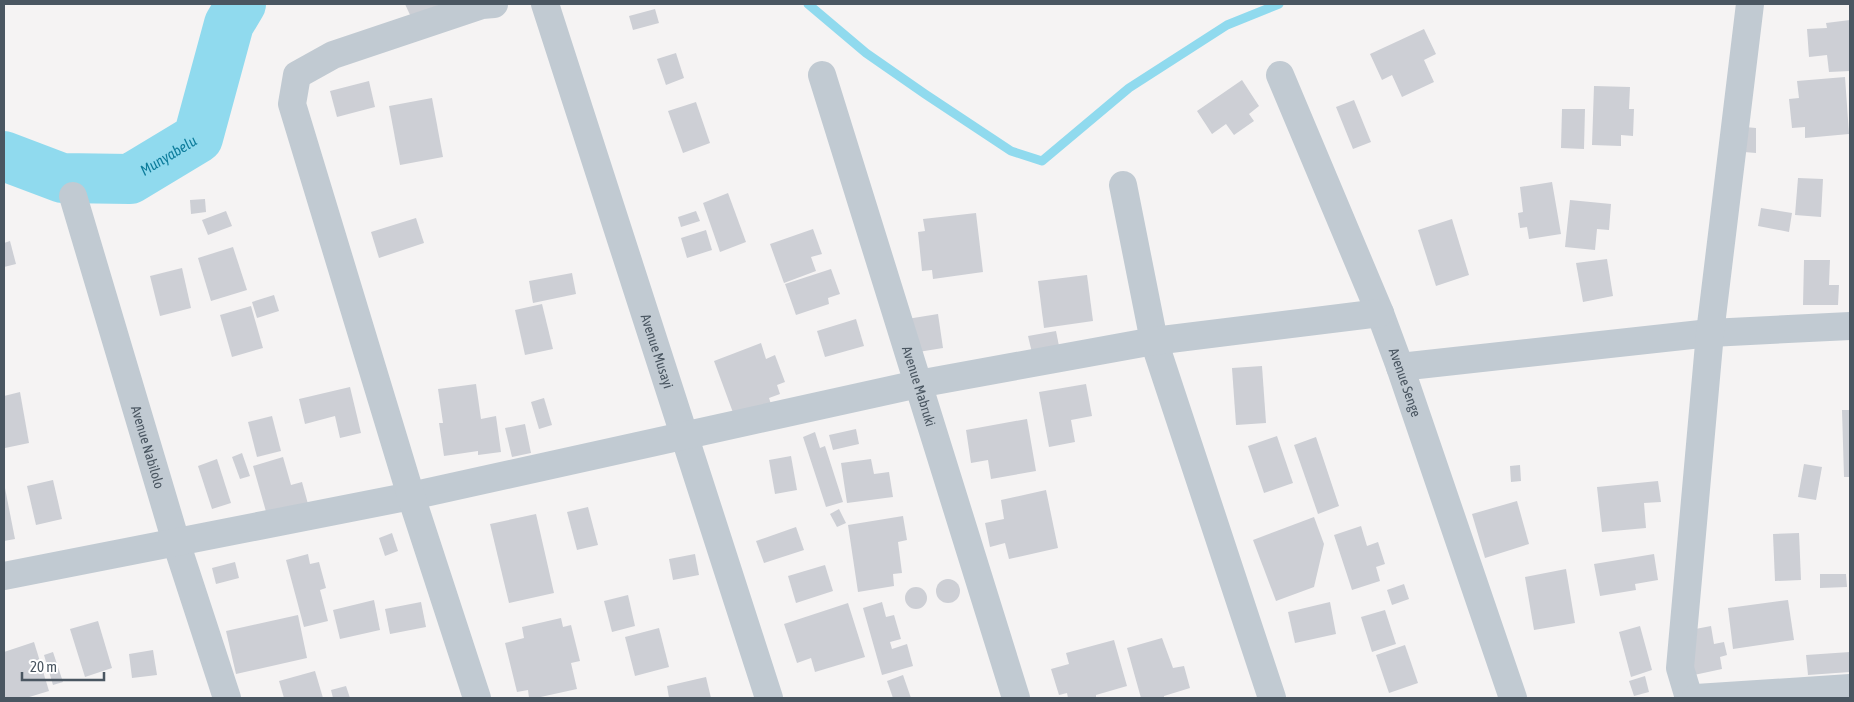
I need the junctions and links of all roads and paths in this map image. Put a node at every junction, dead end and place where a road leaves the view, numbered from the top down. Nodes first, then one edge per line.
1 (494, 4) edge
2 (545, 4) edge
3 (1750, 4) edge
4 (822, 75) dead end
5 (1280, 75) dead end
6 (1123, 185) dead end
7 (73, 196) dead end
8 (1380, 313) junction
9 (1850, 326) edge
10 (1710, 333) junction
11 (1154, 341) junction
12 (1400, 367) junction
13 (918, 384) junction
14 (683, 435) junction
15 (411, 496) junction
16 (176, 542) junction
17 (4, 576) edge
18 (1850, 688) edge
19 (227, 698) edge
20 (477, 698) edge
21 (769, 698) edge
22 (1016, 698) edge
23 (1272, 698) edge
24 (1512, 698) edge
25 (1689, 698) edge
26 (1696, 698) edge

1 - 15 street
2 - 14 street, Avenue Musayi
3 - 10 street
4 - 13 street, Avenue Mabruki
5 - 8 street, Avenue Senge
6 - 11 street
7 - 16 street, Avenue Nabilolo
8 - 11 street
8 - 12 street, Avenue Senge
9 - 10 street
10 - 12 street
10 - 25 street
11 - 13 street
11 - 23 street
12 - 24 street, Avenue Senge
13 - 14 street
13 - 22 street, Avenue Mabruki
14 - 15 street
14 - 21 street, Avenue Musayi
15 - 16 street
15 - 20 street
16 - 17 street
16 - 19 street, Avenue Nabilolo
18 - 26 street

